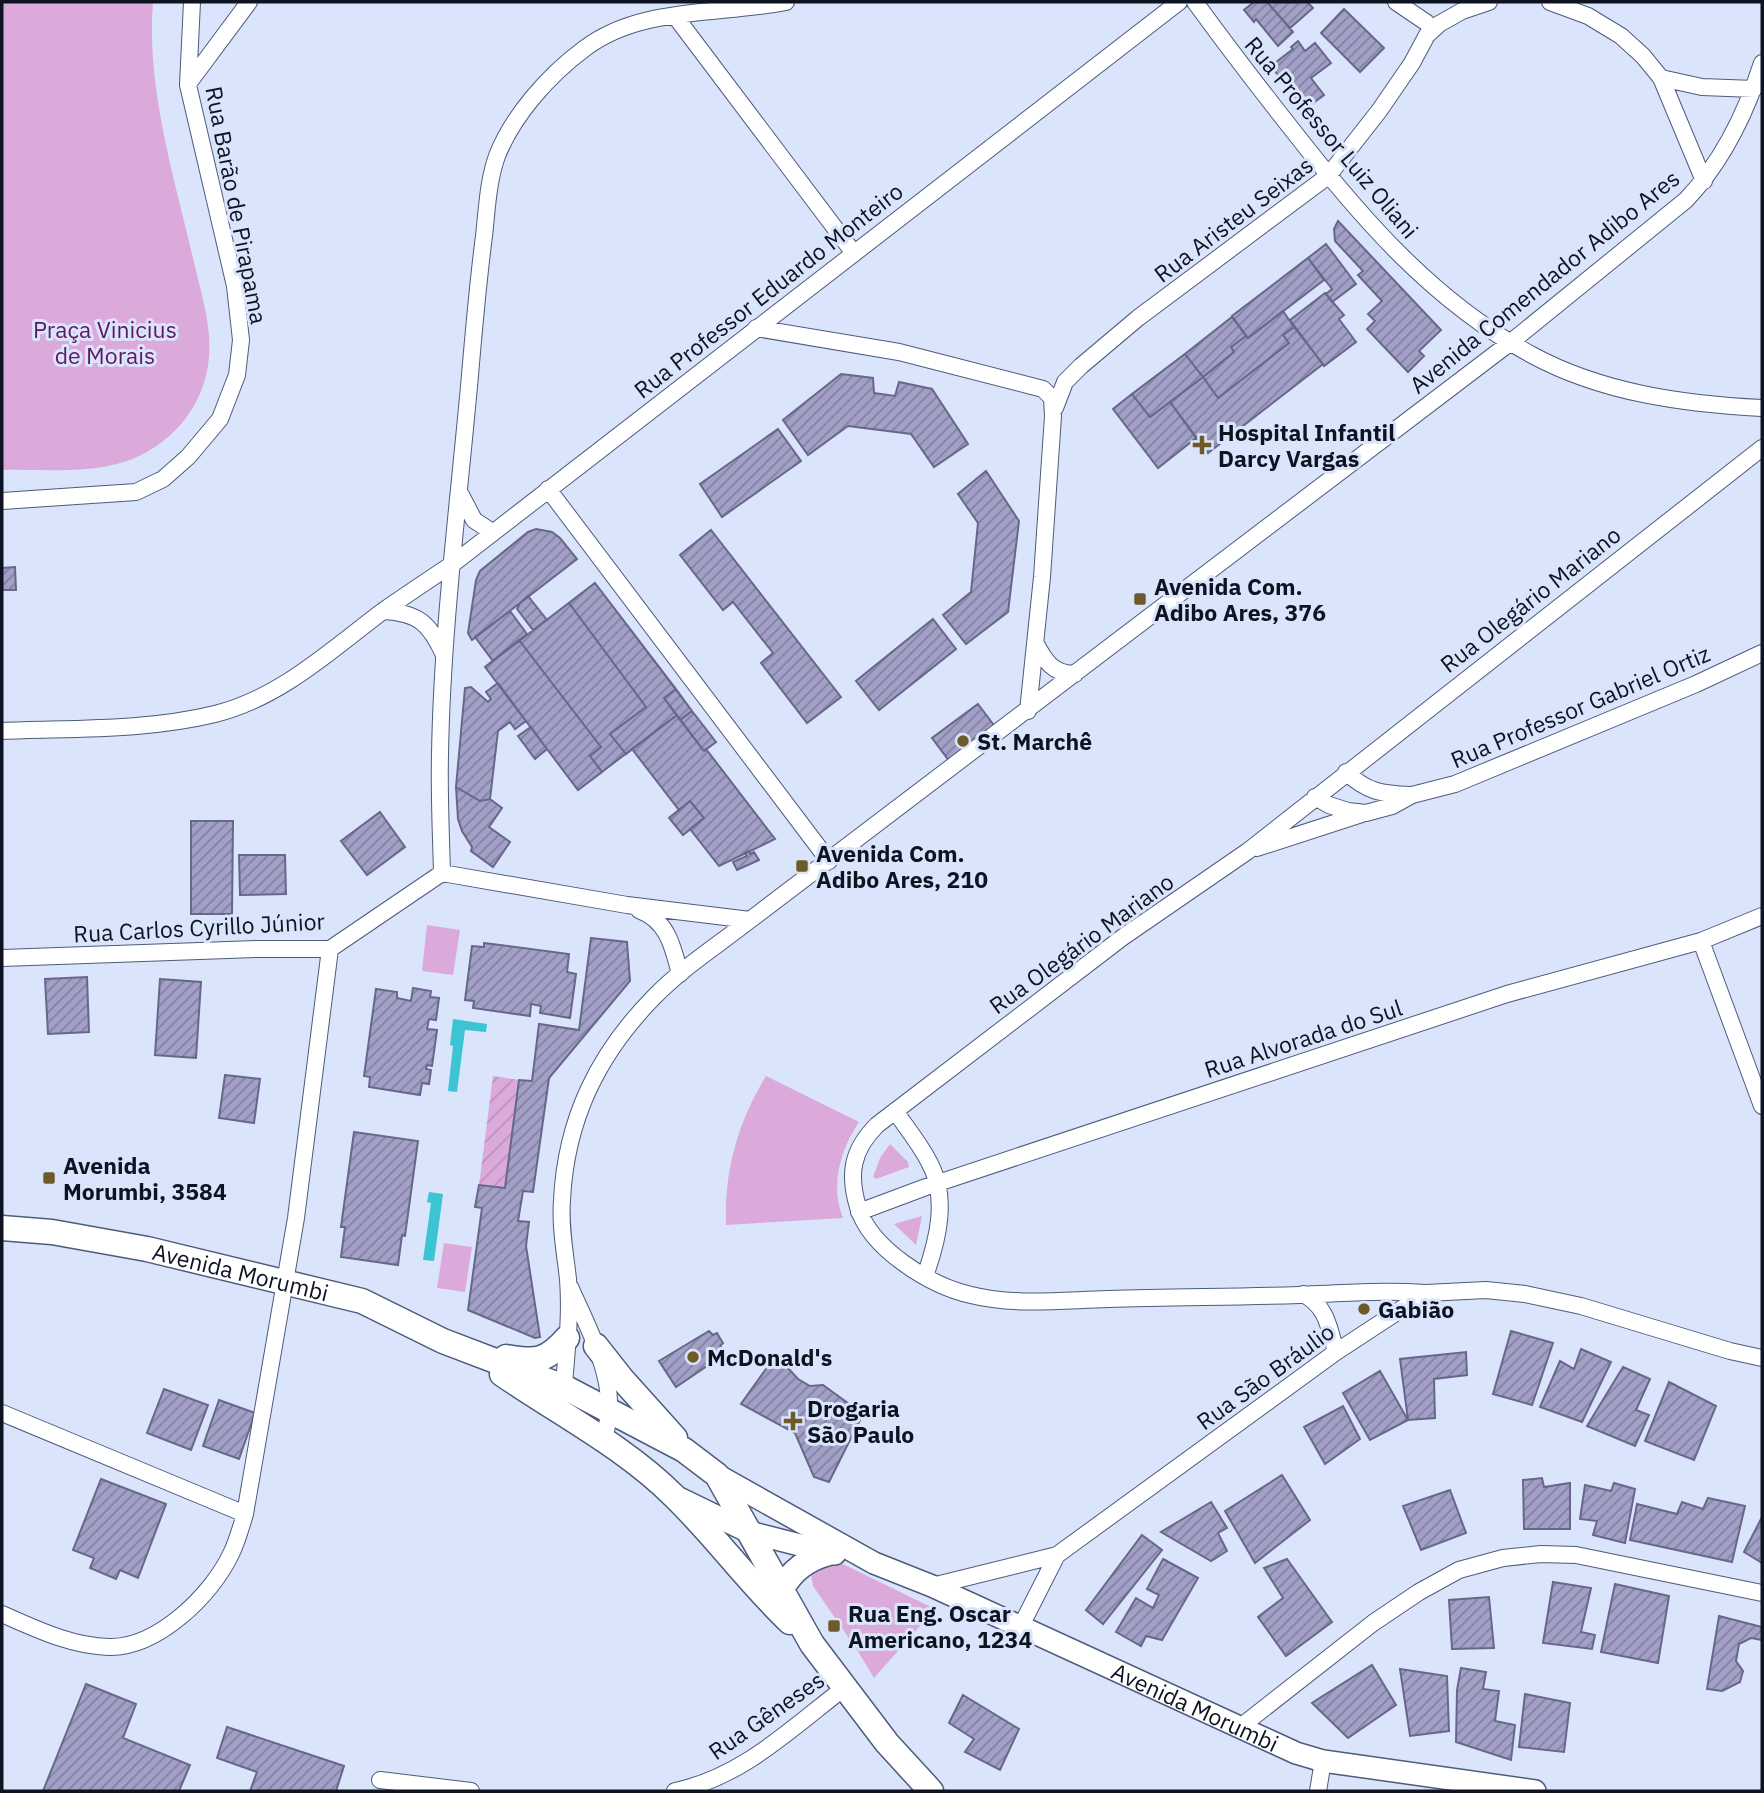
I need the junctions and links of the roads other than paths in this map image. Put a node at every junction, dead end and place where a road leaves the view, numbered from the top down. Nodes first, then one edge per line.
1 (192, 2) edge
2 (249, 2) edge
3 (786, 2) edge
4 (1179, 2) edge
5 (1195, 2) edge
6 (1395, 2) edge
7 (1489, 2) edge
8 (1550, 2) edge
9 (675, 16) junction
10 (1431, 27) junction
11 (1762, 63) edge
12 (1661, 78) junction
13 (188, 85) junction
14 (1754, 89) junction
15 (1328, 176) junction
16 (1704, 181) junction
17 (853, 252) junction
18 (757, 328) junction
19 (1511, 342) junction
20 (1065, 382) junction
21 (1036, 387) junction
22 (1762, 408) edge
23 (1053, 415) junction
24 (1762, 448) edge
25 (548, 489) junction
26 (460, 491) junction
27 (2, 501) edge
28 (492, 532) junction
29 (454, 563) junction
30 (384, 611) junction
31 (1036, 644) junction
32 (1762, 653) edge
33 (446, 657) junction
34 (1075, 674) junction
35 (1028, 711) junction
36 (2, 731) edge
37 (1346, 772) junction
38 (1412, 795) junction
39 (1315, 797) junction
40 (1366, 813) junction
41 (1248, 851) junction
42 (829, 861) junction
43 (442, 873) junction
44 (627, 905) junction
45 (1762, 916) edge
46 (750, 920) junction
47 (1701, 940) junction
48 (330, 948) junction
49 (2, 958) edge
50 (680, 974) junction
51 (1762, 1105) edge
52 (895, 1111) junction
53 (937, 1184) junction
54 (859, 1212) junction
55 (2, 1228) edge
56 (925, 1276) junction
57 (285, 1281) junction
58 (568, 1281) junction
59 (1426, 1293) junction
60 (1303, 1294) junction
61 (567, 1338) junction
62 (596, 1346) junction
63 (470, 1352) junction
64 (1336, 1352) junction
65 (1762, 1358) edge
66 (564, 1387) junction
67 (609, 1410) junction
68 (2, 1413) edge
69 (561, 1414) junction
70 (604, 1439) junction
71 (684, 1450) junction
72 (717, 1475) junction
73 (674, 1496) junction
74 (245, 1514) junction
75 (749, 1532) junction
76 (829, 1553) junction
77 (1057, 1555) junction
78 (874, 1563) junction
79 (932, 1586) junction
80 (781, 1590) junction
81 (1762, 1593) edge
82 (2, 1614) edge
83 (1021, 1626) junction
84 (810, 1641) junction
85 (844, 1688) junction
86 (1239, 1728) junction
87 (1324, 1761) junction
88 (380, 1780) dead end
89 (471, 1791) edge
90 (675, 1791) edge
91 (931, 1791) edge
92 (1318, 1791) edge
93 (1535, 1791) edge

1 - 13 street, Rua Barão de Pirapama
2 - 13 street
3 - 9 street
4 - 17 street, Rua Professor Eduardo Monteiro
5 - 15 street, Rua Professor Luiz Oliani
6 - 10 street
7 - 10 street
8 - 12 street
9 - 17 street
9 - 26 street
10 - 15 street, Rua Aristeu Seixas
11 - 14 street, Avenida Comendador Adibo Ares
12 - 14 street
12 - 16 street
13 - 27 street, Rua Barão de Pirapama
14 - 16 street, Avenida Comendador Adibo Ares
15 - 19 street, Rua Professor Luiz Oliani
15 - 20 street, Rua Aristeu Seixas
16 - 19 street, Avenida Comendador Adibo Ares
17 - 18 street, Rua Professor Eduardo Monteiro
18 - 21 street
18 - 25 street, Rua Professor Eduardo Monteiro
19 - 22 street, Rua Professor Luiz Oliani
19 - 34 street, Avenida Comendador Adibo Ares
20 - 21 street
20 - 23 street, Rua Aristeu Seixas
21 - 23 street
23 - 31 street, Rua Aristeu Seixas
24 - 37 street, Rua Olegário Mariano
25 - 28 street, Rua Professor Eduardo Monteiro
25 - 42 street
26 - 28 street
26 - 29 street
28 - 29 street, Rua Professor Eduardo Monteiro
29 - 30 street, Rua Professor Eduardo Monteiro
29 - 33 street
30 - 33 street
30 - 36 street, Rua Professor Eduardo Monteiro
31 - 34 street
31 - 35 street, Rua Aristeu Seixas
32 - 38 street, Rua Professor Gabriel Ortiz
33 - 43 street
34 - 35 street, Avenida Comendador Adibo Ares
35 - 42 street, Avenida Comendador Adibo Ares
37 - 38 street, Rua Professor Gabriel Ortiz
37 - 39 street, Rua Olegário Mariano
38 - 40 street, Rua Professor Gabriel Ortiz
39 - 40 street
39 - 41 street, Rua Olegário Mariano
40 - 41 street, Rua Professor Gabriel Ortiz
41 - 52 street, Rua Olegário Mariano
42 - 46 street, Avenida Comendador Adibo Ares
43 - 44 street
43 - 48 street, Rua Carlos Cyrillo Júnior
44 - 46 street
44 - 50 street
45 - 47 street, Rua Alvorada do Sul
46 - 50 street, Avenida Comendador Adibo Ares
47 - 51 street
47 - 53 street, Rua Alvorada do Sul
48 - 49 street, Rua Carlos Cyrillo Júnior
48 - 57 street
50 - 58 street, Avenida Comendador Adibo Ares
52 - 53 street
52 - 54 street, Rua Olegário Mariano
53 - 54 street, Rua Alvorada do Sul
53 - 56 street
54 - 56 street, Rua Olegário Mariano
55 - 57 main road, Avenida Morumbi
56 - 60 street, Rua Olegário Mariano
57 - 63 main road, Avenida Morumbi
57 - 74 street
58 - 61 street, Avenida Comendador Adibo Ares
58 - 62 street, Avenida Comendador Adibo Ares
59 - 60 street, Rua Olegário Mariano
59 - 64 street, Rua São Bráulio
59 - 65 street
60 - 64 street
61 - 63 main road
61 - 66 street, Avenida Comendador Adibo Ares
62 - 67 street, Avenida Comendador Adibo Ares
62 - 71 main road
63 - 66 main road, Avenida Morumbi
63 - 69 main road, Avenida Morumbi
64 - 77 street, Rua São Bráulio
66 - 67 main road, Avenida Morumbi
66 - 69 street, Avenida Comendador Adibo Ares
67 - 70 street, Avenida Comendador Adibo Ares
67 - 71 main road, Avenida Morumbi
68 - 74 street
69 - 70 main road, Avenida Morumbi
70 - 73 main road, Avenida Morumbi
71 - 72 main road, Avenida Morumbi
72 - 75 main road
72 - 78 main road, Avenida Morumbi
73 - 75 main road, Avenida Morumbi
73 - 84 main road
74 - 82 street
75 - 76 main road, Avenida Morumbi
75 - 80 main road
76 - 78 main road, Avenida Morumbi
76 - 80 main road
77 - 79 street, Rua São Bráulio
77 - 83 street, Rua São Bráulio
78 - 79 main road, Avenida Morumbi
79 - 83 main road, Avenida Morumbi
80 - 84 main road
81 - 86 street
83 - 86 main road, Avenida Morumbi
84 - 85 main road
85 - 90 street, Rua Gêneses
85 - 91 main road
86 - 87 main road, Avenida Morumbi
87 - 92 street
87 - 93 main road, Avenida Morumbi
88 - 89 street

